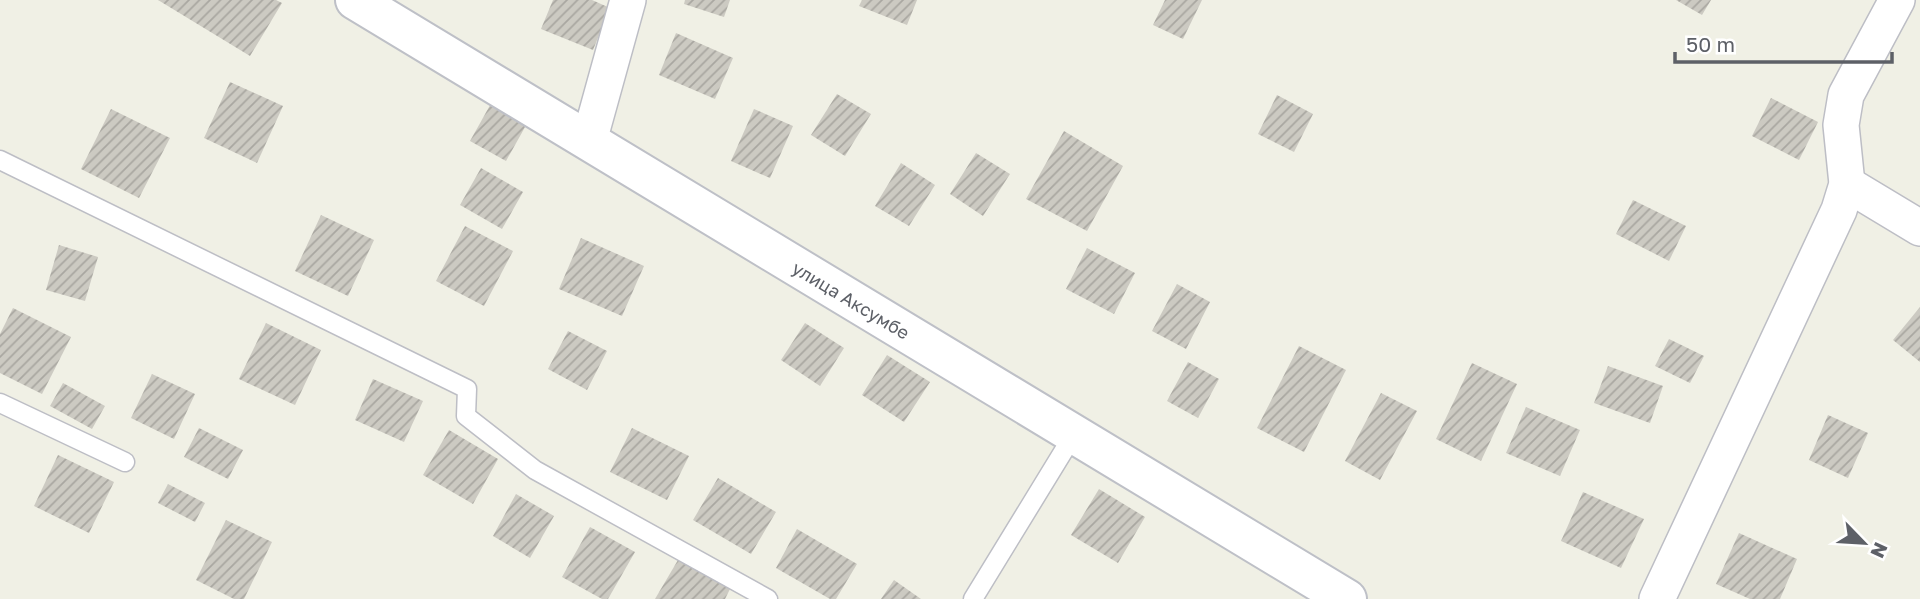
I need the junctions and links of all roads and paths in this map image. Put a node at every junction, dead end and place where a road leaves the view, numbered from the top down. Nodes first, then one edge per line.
1 (355, 0) edge
2 (628, 0) edge
3 (1897, 0) edge
4 (589, 141) junction
5 (0, 160) edge
6 (1847, 184) junction
7 (1920, 228) edge
8 (0, 403) edge
9 (1074, 434) junction
10 (125, 462) dead end
11 (768, 599) edge
12 (974, 599) edge
13 (1347, 599) edge
14 (1657, 599) edge

1 - 4 main road, улица Аксумбе
2 - 4 street
3 - 6 street
4 - 9 main road, улица Аксумбе
5 - 11 lane
6 - 7 street
6 - 14 street
8 - 10 lane
9 - 12 lane
9 - 13 main road, улица Аксумбе

